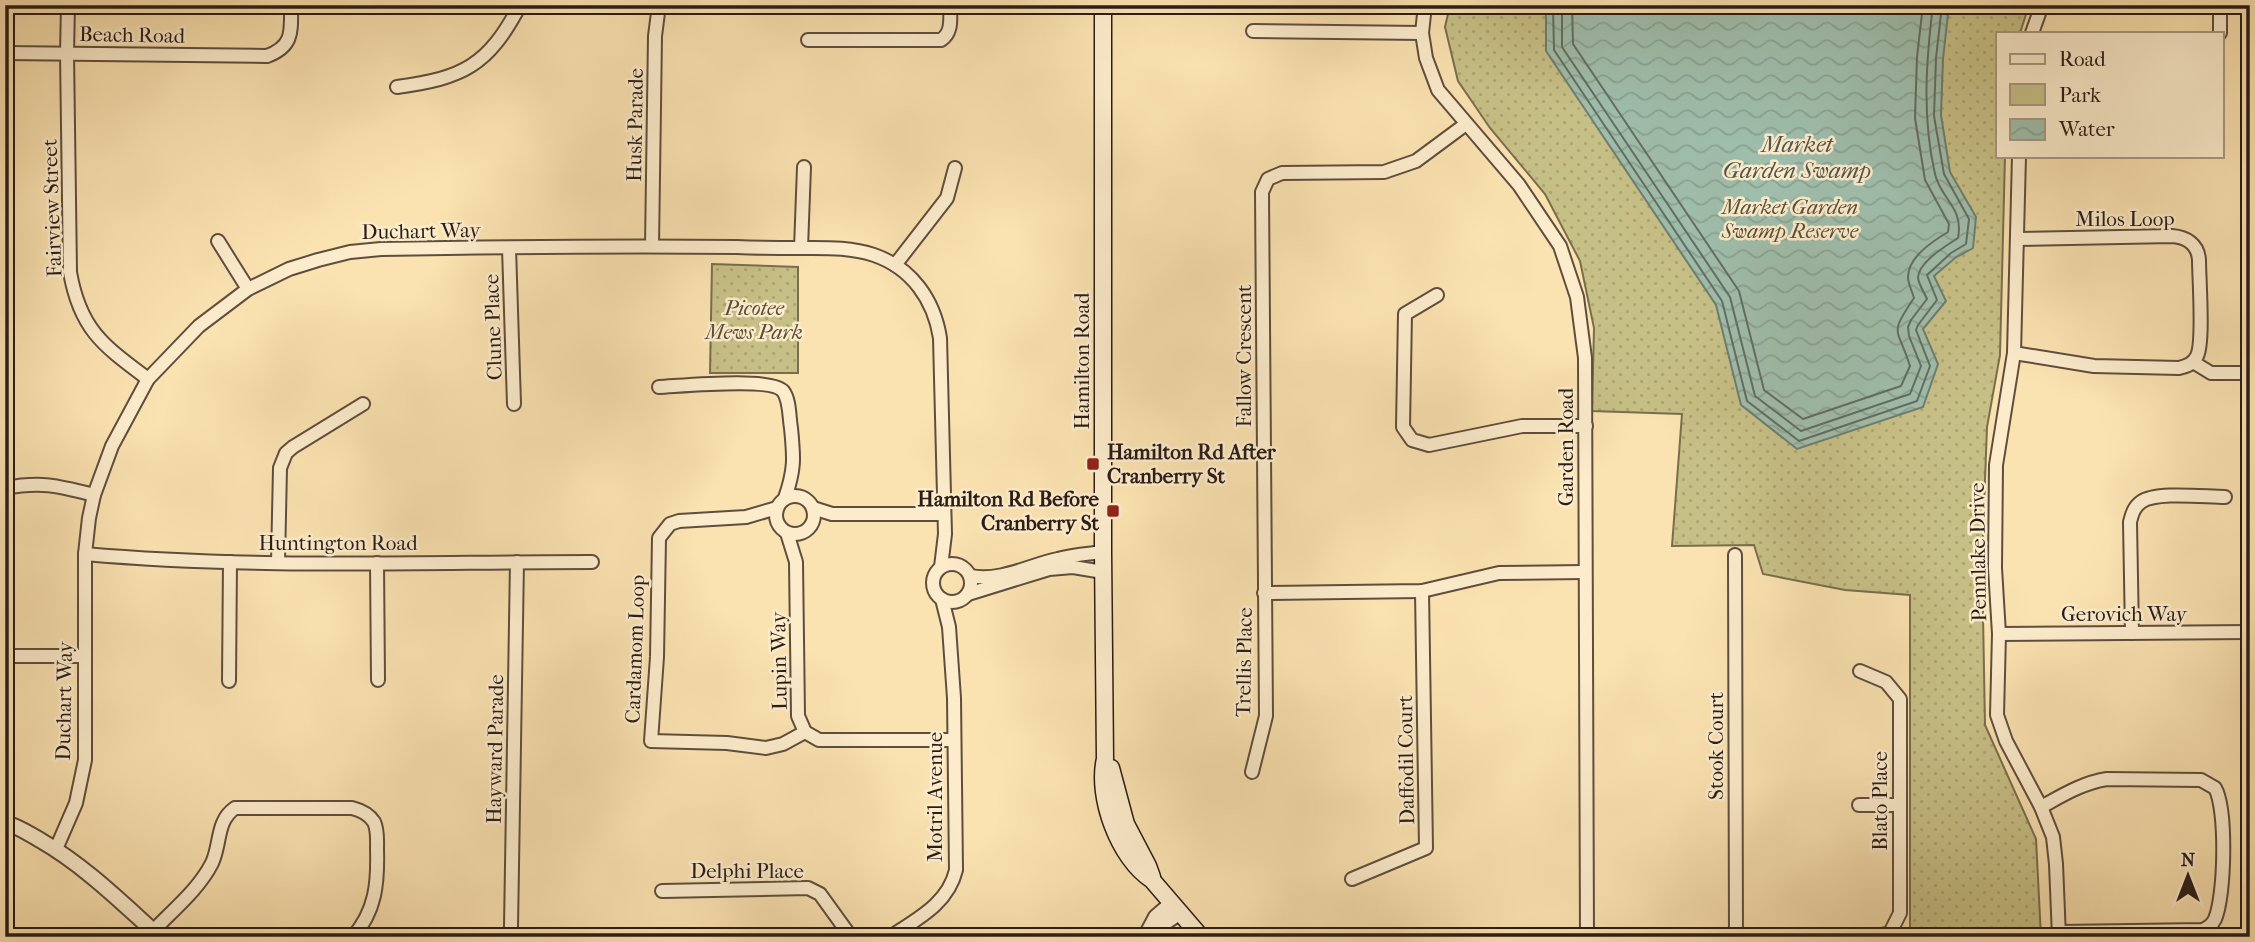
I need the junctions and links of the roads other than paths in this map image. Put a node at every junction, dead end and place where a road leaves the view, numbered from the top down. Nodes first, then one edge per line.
1 (68, 5) edge
2 (291, 5) edge
3 (520, 5) edge
4 (659, 5) edge
5 (950, 5) edge
6 (1103, 5) edge
7 (1425, 5) edge
8 (2042, 5) edge
9 (2220, 5) edge
10 (1253, 31) dead end
11 (2032, 32) edge
12 (2220, 32) edge
13 (1422, 33) junction
14 (808, 40) dead end
15 (5, 53) edge
16 (67, 53) junction
17 (397, 87) dead end
18 (1466, 124) junction
19 (2019, 158) edge
20 (804, 167) dead end
21 (956, 169) dead end
22 (2018, 239) junction
23 (218, 241) dead end
24 (652, 246) junction
25 (509, 248) junction
26 (800, 248) junction
27 (895, 265) junction
28 (248, 289) junction
29 (1437, 295) dead end
30 (2014, 353) junction
31 (2193, 362) junction
32 (2250, 373) edge
33 (148, 379) junction
34 (659, 387) dead end
35 (363, 404) dead end
36 (514, 404) dead end
37 (1586, 426) junction
38 (794, 473) junction
39 (5, 488) edge
40 (94, 495) junction
41 (2225, 496) dead end
42 (781, 503) junction
43 (809, 503) junction
44 (832, 514) junction
45 (943, 514) junction
46 (746, 517) junction
47 (782, 528) junction
48 (809, 528) junction
49 (944, 534) junction
50 (1102, 552) junction
51 (85, 555) junction
52 (1735, 555) dead end
53 (230, 562) junction
54 (278, 562) junction
55 (517, 562) junction
56 (592, 562) dead end
57 (796, 562) junction
58 (377, 563) junction
59 (958, 564) junction
60 (941, 567) junction
61 (1103, 572) junction
62 (1584, 572) junction
63 (970, 576) junction
64 (1422, 591) junction
65 (1264, 593) junction
66 (965, 597) junction
67 (942, 599) junction
68 (949, 627) junction
69 (2250, 632) edge
70 (2132, 633) junction
71 (1999, 634) junction
72 (5, 656) edge
73 (84, 656) junction
74 (1860, 671) dead end
75 (378, 680) dead end
76 (229, 681) dead end
77 (805, 732) junction
78 (954, 740) junction
79 (1252, 772) dead end
80 (1859, 805) dead end
81 (1899, 805) junction
82 (2041, 807) junction
83 (5, 823) edge
84 (56, 849) junction
85 (1352, 879) dead end
86 (662, 891) dead end
87 (1175, 908) junction
88 (157, 934) edge
89 (2059, 934) edge
90 (1145, 935) edge
91 (352, 937) edge
92 (509, 937) edge
93 (851, 937) edge
94 (890, 937) edge
95 (1201, 937) edge
96 (1587, 937) edge
97 (1736, 937) edge
98 (1873, 937) edge

1 - 16 street, Fairview Street
2 - 16 street, Beach Road
3 - 17 street
4 - 24 street, Husk Parade
5 - 14 street
6 - 50 main road, Hamilton Road
7 - 13 street, Garden Road
8 - 11 street
9 - 12 street
10 - 13 street
13 - 18 street, Garden Road
15 - 16 street, Beach Road
16 - 33 street, Fairview Street
18 - 37 street, Garden Road
18 - 65 street, Fallow Crescent
19 - 22 street, Pennlake Drive
20 - 26 street
21 - 27 street
22 - 30 street, Pennlake Drive
22 - 31 street, Milos Loop
23 - 28 street
24 - 25 street, Duchart Way
24 - 26 street, Duchart Way
25 - 28 street, Duchart Way
25 - 36 street, Clune Place
26 - 27 street, Duchart Way
27 - 45 street, Duchart Way
28 - 33 street, Duchart Way
29 - 37 street
30 - 31 street
30 - 71 street, Pennlake Drive
31 - 32 street
33 - 40 street, Duchart Way
34 - 38 street
35 - 54 street
37 - 62 street, Garden Road
38 - 42 street
38 - 43 street
39 - 40 street
40 - 51 street, Duchart Way
41 - 70 street
42 - 43 street
42 - 46 street, Cardamom Loop
42 - 47 street
43 - 44 street
43 - 48 street
44 - 45 street
44 - 48 street
45 - 49 street, Duchart Way
46 - 47 street, Cardamom Loop
46 - 77 street, Cardamom Loop
47 - 48 street
47 - 57 street, Lupin Way
48 - 57 street, Lupin Way
49 - 59 street, Duchart Way
49 - 60 street, Duchart Way
50 - 61 main road, Hamilton Road
50 - 63 street
51 - 53 street, Huntington Road
51 - 73 street, Duchart Way
52 - 97 street, Stook Court
53 - 54 street, Huntington Road
53 - 76 street
54 - 58 street, Huntington Road
55 - 56 street, Huntington Road
55 - 58 street, Huntington Road
55 - 92 street, Hayward Parade
57 - 77 street, Lupin Way
58 - 75 street
59 - 60 street
59 - 63 street
60 - 67 street
61 - 66 street
61 - 87 main road, Hamilton Road
62 - 64 street
62 - 96 street, Garden Road
63 - 66 street
64 - 65 street
64 - 85 street, Daffodil Court
65 - 79 street, Trellis Place
66 - 67 street
66 - 68 street, Motril Avenue
67 - 68 street, Motril Avenue
68 - 78 street, Motril Avenue
69 - 70 street, Gerovich Way
70 - 71 street, Gerovich Way
71 - 82 street, Pennlake Drive
72 - 73 street
73 - 84 street, Duchart Way
74 - 81 street, Blato Place
77 - 78 street, Lupin Way
78 - 94 street, Motril Avenue
80 - 81 street
81 - 98 street, Blato Place
82 - 89 street, Pennlake Drive
82 - 89 street
83 - 84 street
84 - 88 street
86 - 93 street, Delphi Place
87 - 90 street
87 - 95 main road, Hamilton Road
88 - 91 street

